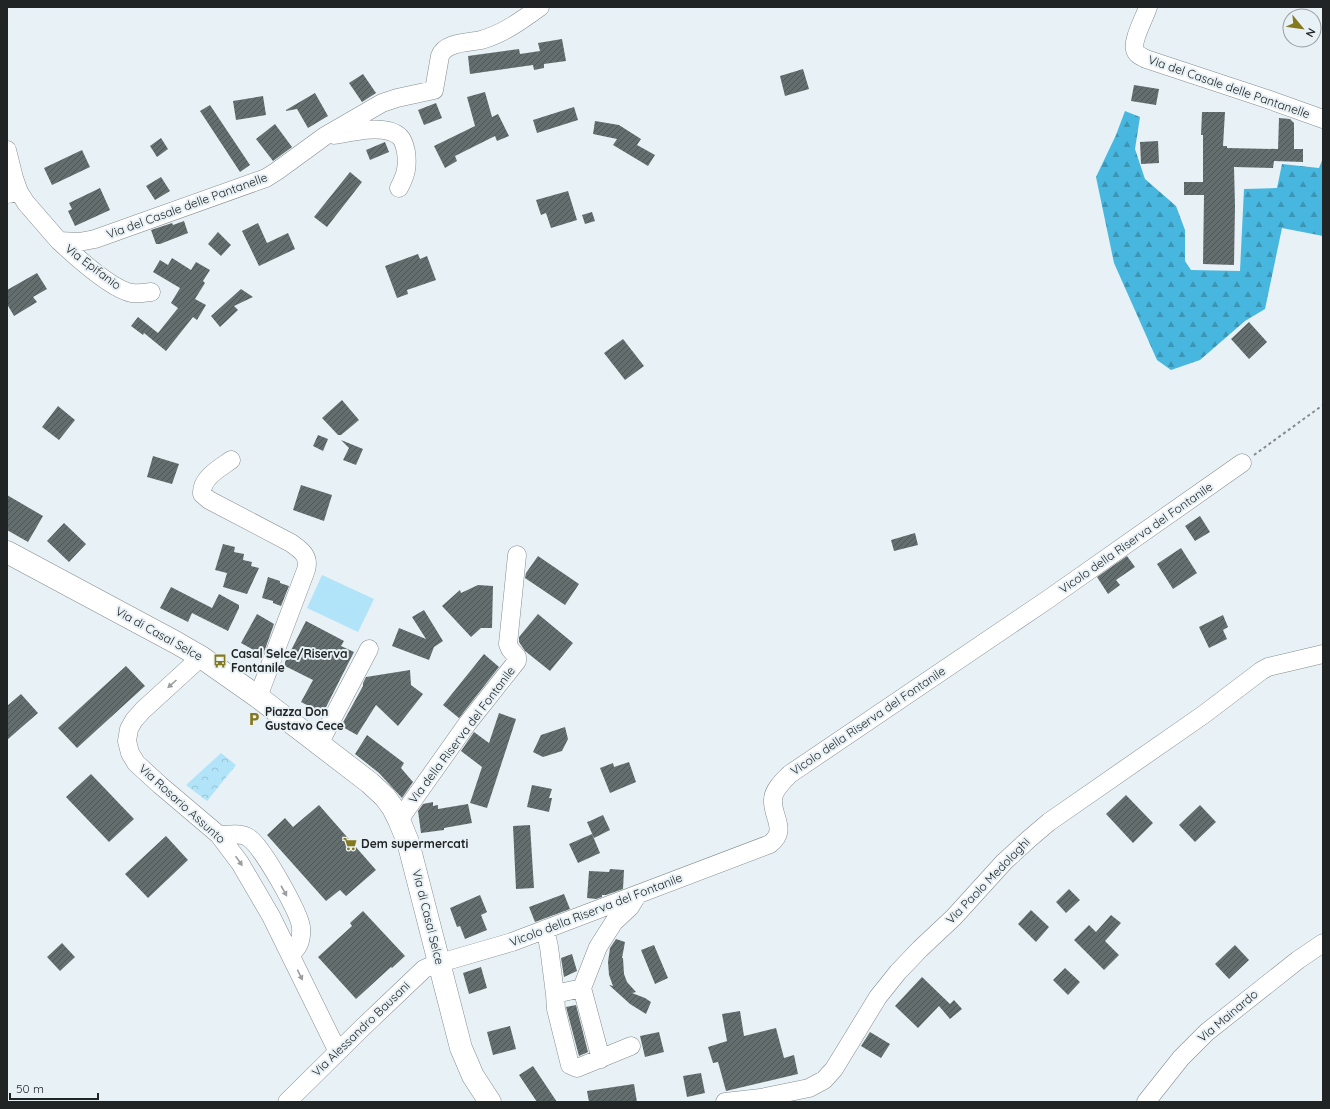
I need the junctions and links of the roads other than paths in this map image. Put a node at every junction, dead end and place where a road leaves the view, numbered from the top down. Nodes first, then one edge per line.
1 (540, 7) edge
2 (1148, 7) edge
3 (1323, 119) edge
4 (325, 136) junction
5 (7, 150) edge
6 (399, 188) dead end
7 (13, 193) edge
8 (59, 241) junction
9 (150, 292) dead end
10 (231, 460) dead end
11 (1242, 463) road end
12 (7, 552) edge
13 (517, 555) dead end
14 (369, 649) dead end
15 (1323, 654) edge
16 (201, 657) junction
17 (258, 697) junction
18 (320, 744) junction
19 (399, 820) junction
20 (219, 835) junction
21 (638, 894) junction
22 (544, 929) junction
23 (1323, 943) edge
24 (290, 954) junction
25 (439, 963) junction
26 (582, 988) junction
27 (555, 994) junction
28 (631, 1046) dead end
29 (338, 1052) junction
30 (600, 1059) junction
31 (287, 1102) edge
32 (490, 1102) edge
33 (725, 1102) edge
34 (1146, 1102) edge

1 - 4 street, Via del Casale delle Pantanelle
2 - 3 street, Via del Casale delle Pantanelle
4 - 6 street
4 - 8 street, Via del Casale delle Pantanelle
5 - 7 street
7 - 8 street
8 - 9 street, Via Epifanio
10 - 17 street
11 - 21 street, Vicolo della Riserva del Fontanile
12 - 16 main road, Via di Casal Selce
13 - 19 street, Via della Riserva del Fontanile
14 - 18 street
15 - 33 street, Via Paolo Medolaghi
16 - 17 main road, Via di Casal Selce
16 -> 20 street, Via Rosario Assunto
17 - 18 main road, Via di Casal Selce
18 - 19 main road, Via di Casal Selce
19 - 25 main road, Via di Casal Selce
20 -> 24 street, Via Rosario Assunto
20 -> 24 street
21 - 22 street, Vicolo della Riserva del Fontanile
21 - 26 street
22 - 25 street, Vicolo della Riserva del Fontanile
22 - 27 street
23 - 34 street, Via Mainardo
24 -> 29 street, Via Rosario Assunto
25 - 29 street, Via Alessandro Bausani
25 - 32 main road, Via di Casal Selce
26 - 27 street
26 - 30 street
27 - 30 street
28 - 30 street
29 - 31 street, Via Alessandro Bausani

